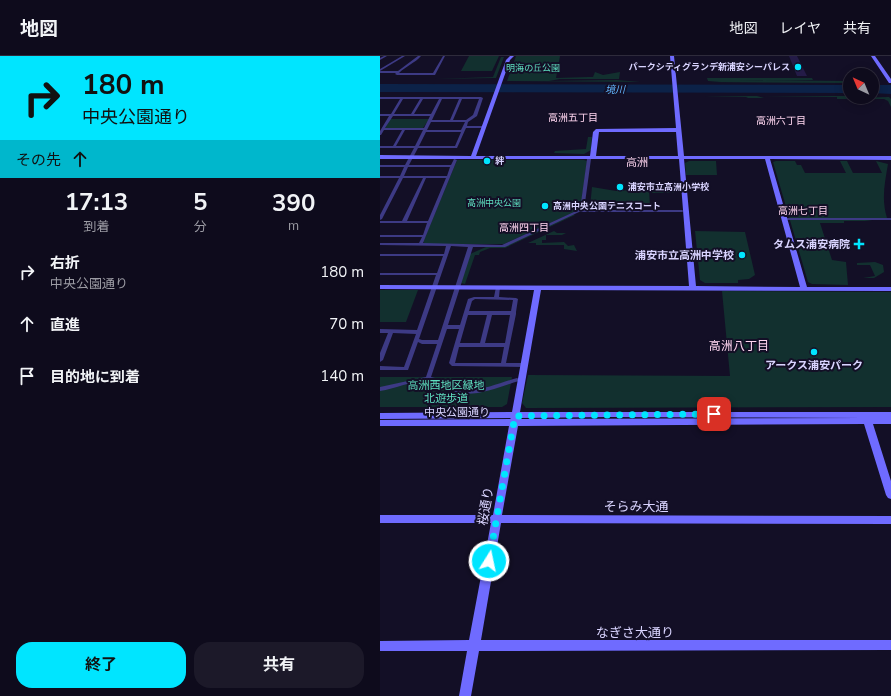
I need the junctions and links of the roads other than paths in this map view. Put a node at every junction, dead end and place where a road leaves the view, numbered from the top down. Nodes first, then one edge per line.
1 (386, 56) edge
2 (404, 56) edge
3 (420, 56) edge
4 (444, 56) edge
5 (512, 56) edge
6 (672, 56) edge
7 (873, 56) edge
8 (878, 56) edge
9 (508, 58) edge
10 (380, 59) edge
11 (380, 71) edge
12 (398, 72) junction
13 (891, 76) edge
14 (891, 82) edge
15 (402, 98) junction
16 (422, 98) junction
17 (442, 98) junction
18 (461, 98) junction
19 (381, 99) edge
20 (380, 115) edge
21 (392, 115) junction
22 (412, 115) junction
23 (433, 115) junction
24 (430, 121) junction
25 (451, 121) junction
26 (467, 121) junction
27 (380, 124) edge
28 (386, 124) junction
29 (484, 128) junction
30 (383, 129) junction
31 (404, 129) junction
32 (464, 129) junction
33 (425, 130) junction
34 (679, 130) junction
35 (380, 134) edge
36 (394, 147) junction
37 (416, 147) junction
38 (380, 148) edge
39 (380, 157) edge
40 (412, 157) junction
41 (473, 157) junction
42 (681, 157) junction
43 (591, 158) junction
44 (767, 158) junction
45 (891, 158) edge
46 (455, 160) dead end
47 (380, 166) edge
48 (407, 166) junction
49 (452, 166) junction
50 (380, 177) edge
51 (401, 177) junction
52 (424, 177) junction
53 (448, 177) junction
54 (564, 204) dead end
55 (581, 211) junction
56 (682, 211) dead end
57 (787, 219) dead end
58 (891, 219) edge
59 (380, 220) edge
60 (404, 222) junction
61 (430, 222) junction
62 (380, 236) edge
63 (424, 237) junction
64 (380, 244) edge
65 (421, 244) junction
66 (449, 245) junction
67 (471, 246) junction
68 (446, 254) junction
69 (380, 255) edge
70 (380, 274) edge
71 (439, 274) junction
72 (380, 287) edge
73 (435, 287) junction
74 (457, 287) junction
75 (498, 287) junction
76 (538, 288) junction
77 (692, 288) junction
78 (804, 288) junction
79 (891, 289) edge
80 (496, 298) junction
81 (466, 312) junction
82 (490, 313) junction
83 (514, 313) junction
84 (445, 327) junction
85 (462, 328) junction
86 (380, 331) edge
87 (391, 331) junction
88 (418, 332) junction
89 (416, 340) junction
90 (440, 342) junction
91 (457, 345) junction
92 (482, 345) junction
93 (507, 345) junction
94 (380, 360) edge
95 (503, 365) junction
96 (524, 366) junction
97 (380, 368) edge
98 (428, 379) junction
99 (517, 380) dead end
100 (380, 389) edge
101 (891, 415) edge
102 (380, 416) edge
103 (514, 419) junction
104 (867, 420) junction
105 (891, 421) edge
106 (380, 423) edge
107 (891, 496) edge
108 (380, 519) edge
109 (497, 519) junction
110 (891, 520) edge
111 (380, 646) edge
112 (474, 646) junction
113 (891, 646) edge
114 (465, 696) edge

1 - 10 street
2 - 11 street
3 - 12 street
4 - 12 street
5 - 9 street
6 - 34 street
7 - 14 street
8 - 13 street
9 - 29 street
11 - 12 street
15 - 16 street
15 - 19 street
15 - 21 street
16 - 17 street
16 - 22 street
17 - 18 street
17 - 23 street
18 - 25 street
18 - 26 street
20 - 21 street
21 - 22 street
21 - 28 street
22 - 23 street
23 - 24 street
24 - 25 street
24 - 33 street
25 - 26 street
26 - 32 street
27 - 28 street
28 - 30 street
29 - 32 street
29 - 41 street
30 - 31 street
30 - 35 street
31 - 33 street
31 - 36 street
32 - 33 street
32 - 37 street
33 - 37 street
34 - 42 street
34 - 43 street
36 - 37 street
36 - 38 street
37 - 40 street
39 - 40 street
40 - 41 street
40 - 48 street
41 - 43 street
42 - 43 street
42 - 44 street
42 - 77 street
43 - 55 street
44 - 45 street
44 - 78 street
46 - 49 street
47 - 48 street
48 - 49 street
48 - 51 street
49 - 53 street
50 - 51 street
51 - 52 street
51 - 59 street
52 - 53 street
52 - 60 street
53 - 61 street
54 - 55 street
55 - 56 street
55 - 67 street
57 - 58 street
59 - 60 street
60 - 61 street
61 - 63 street
62 - 63 street
63 - 65 street
64 - 65 street
65 - 66 street
66 - 67 street
66 - 68 street
67 - 74 street
68 - 69 street
68 - 71 street
70 - 71 street
71 - 73 street
72 - 73 street
73 - 74 street
73 - 88 street
74 - 75 street
74 - 84 street
75 - 76 street
75 - 80 street
76 - 77 street
76 - 96 street, 桜通り
77 - 78 street
78 - 79 street
80 - 81 street
80 - 83 street
81 - 82 street
81 - 85 street
82 - 83 street
82 - 92 street
83 - 93 street
84 - 85 street
84 - 90 street
85 - 91 street
86 - 87 street
87 - 88 street
87 - 94 street
88 - 89 street
89 - 90 street
89 - 97 street
90 - 98 street
91 - 92 street
91 - 95 street
92 - 93 street
93 - 95 street
95 - 96 street
96 - 103 street, 桜通り
98 - 99 street
98 - 100 street
101 - 103 street, 中央公園通り
102 - 103 street, 中央公園通り
103 - 104 street, 中央公園通り
103 - 106 street, 中央公園通り
103 - 109 street, 桜通り
104 - 105 street, 中央公園通り
104 - 107 street
108 - 109 street, そらみ大通
109 - 110 street, そらみ大通
109 - 112 street, 桜通り
111 - 112 street, なぎさ大通り
112 - 113 street, なぎさ大通り
112 - 114 street, 桜通り

